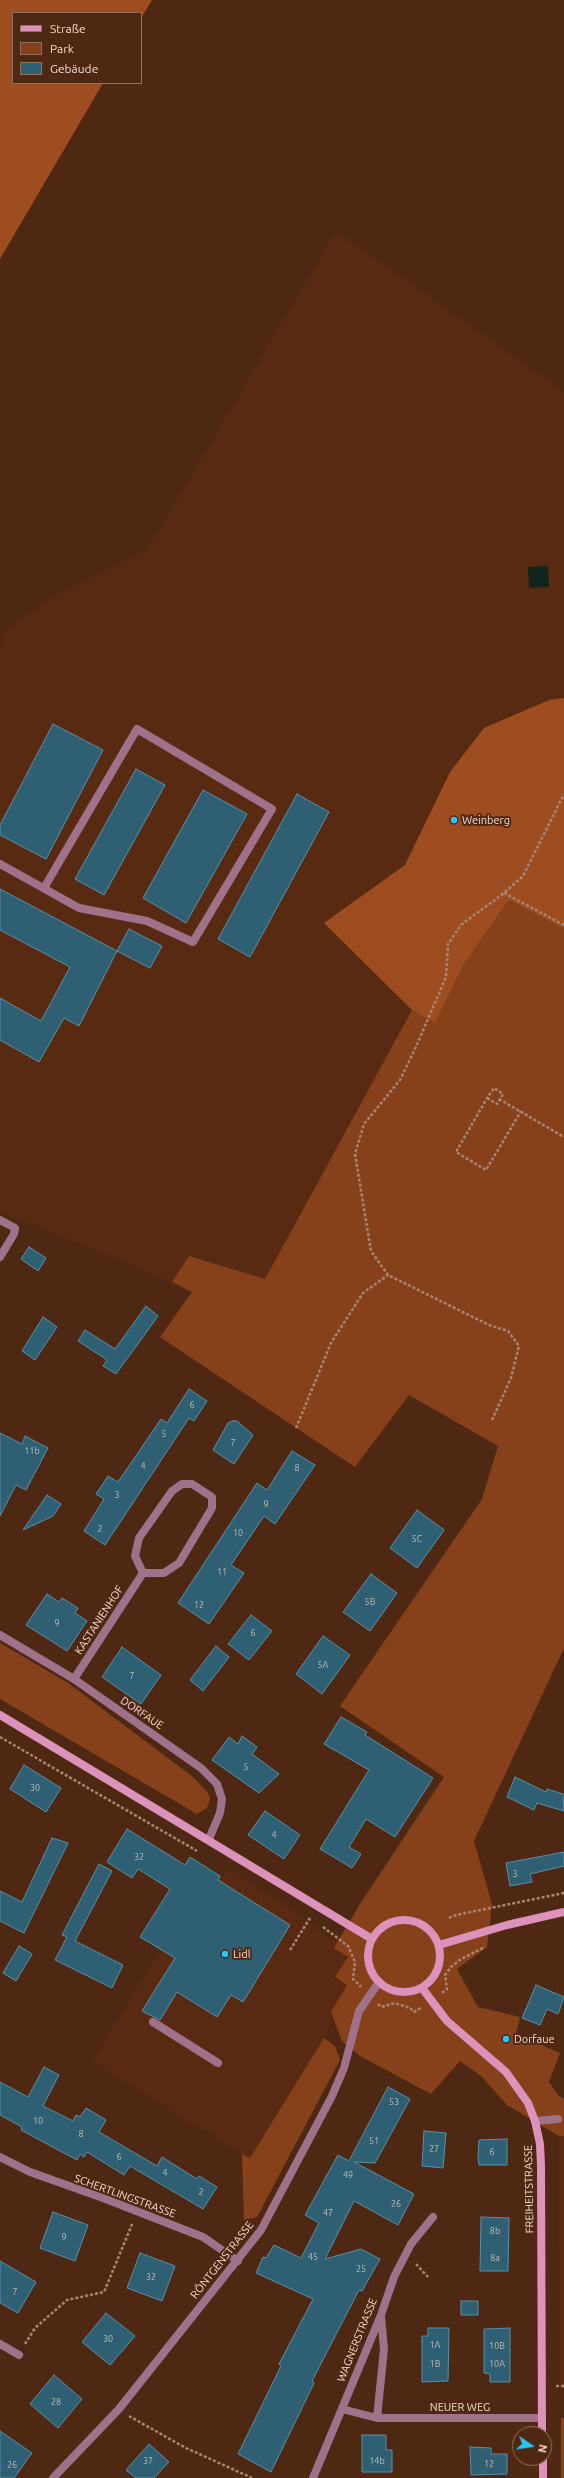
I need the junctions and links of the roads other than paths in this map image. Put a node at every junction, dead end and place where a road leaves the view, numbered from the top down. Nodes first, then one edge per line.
1 (0, 864) edge
2 (44, 888) junction
3 (0, 1220) edge
4 (0, 1257) edge
5 (143, 1573) junction
6 (0, 1635) edge
7 (74, 1680) junction
8 (0, 1715) edge
9 (209, 1839) junction
10 (564, 1912) edge
11 (372, 1938) junction
12 (439, 1946) junction
13 (379, 1982) junction
14 (422, 1988) junction
15 (153, 2022) dead end
16 (218, 2063) dead end
17 (558, 2119) dead end
18 (535, 2121) junction
19 (0, 2156) edge
20 (433, 2217) dead end
21 (238, 2261) junction
22 (381, 2315) junction
23 (0, 2344) edge
24 (19, 2355) road end
25 (342, 2409) junction
26 (377, 2418) junction
27 (542, 2418) junction
28 (542, 2426) edge
29 (543, 2466) edge
30 (53, 2478) edge
31 (313, 2478) edge
32 (543, 2478) edge

1 - 2 street
2 - 2 street
3 - 4 street
5 - 5 street
5 - 7 street, KASTANIENHOF
6 - 7 street, DORFAUE
7 - 9 street, DORFAUE
8 - 9 street
9 - 11 street
10 - 12 street
11 - 12 street
11 - 13 street
12 - 14 street
13 - 14 street
13 - 21 street, RÖNTGENSTRASSE
14 - 18 street, FREIHEITSTRASSE
15 - 16 street
17 - 18 street
18 - 27 street, FREIHEITSTRASSE
19 - 21 street, SCHERTLINGSTRASSE
20 - 22 street, WAGNERSTRASSE
21 - 30 street, RÖNTGENSTRASSE
22 - 25 street, WAGNERSTRASSE
22 - 26 street
23 - 24 street
25 - 26 street, NEUER WEG
25 - 31 street, WAGNERSTRASSE
26 - 27 street, NEUER WEG
27 - 28 street, FREIHEITSTRASSE
29 - 32 street

